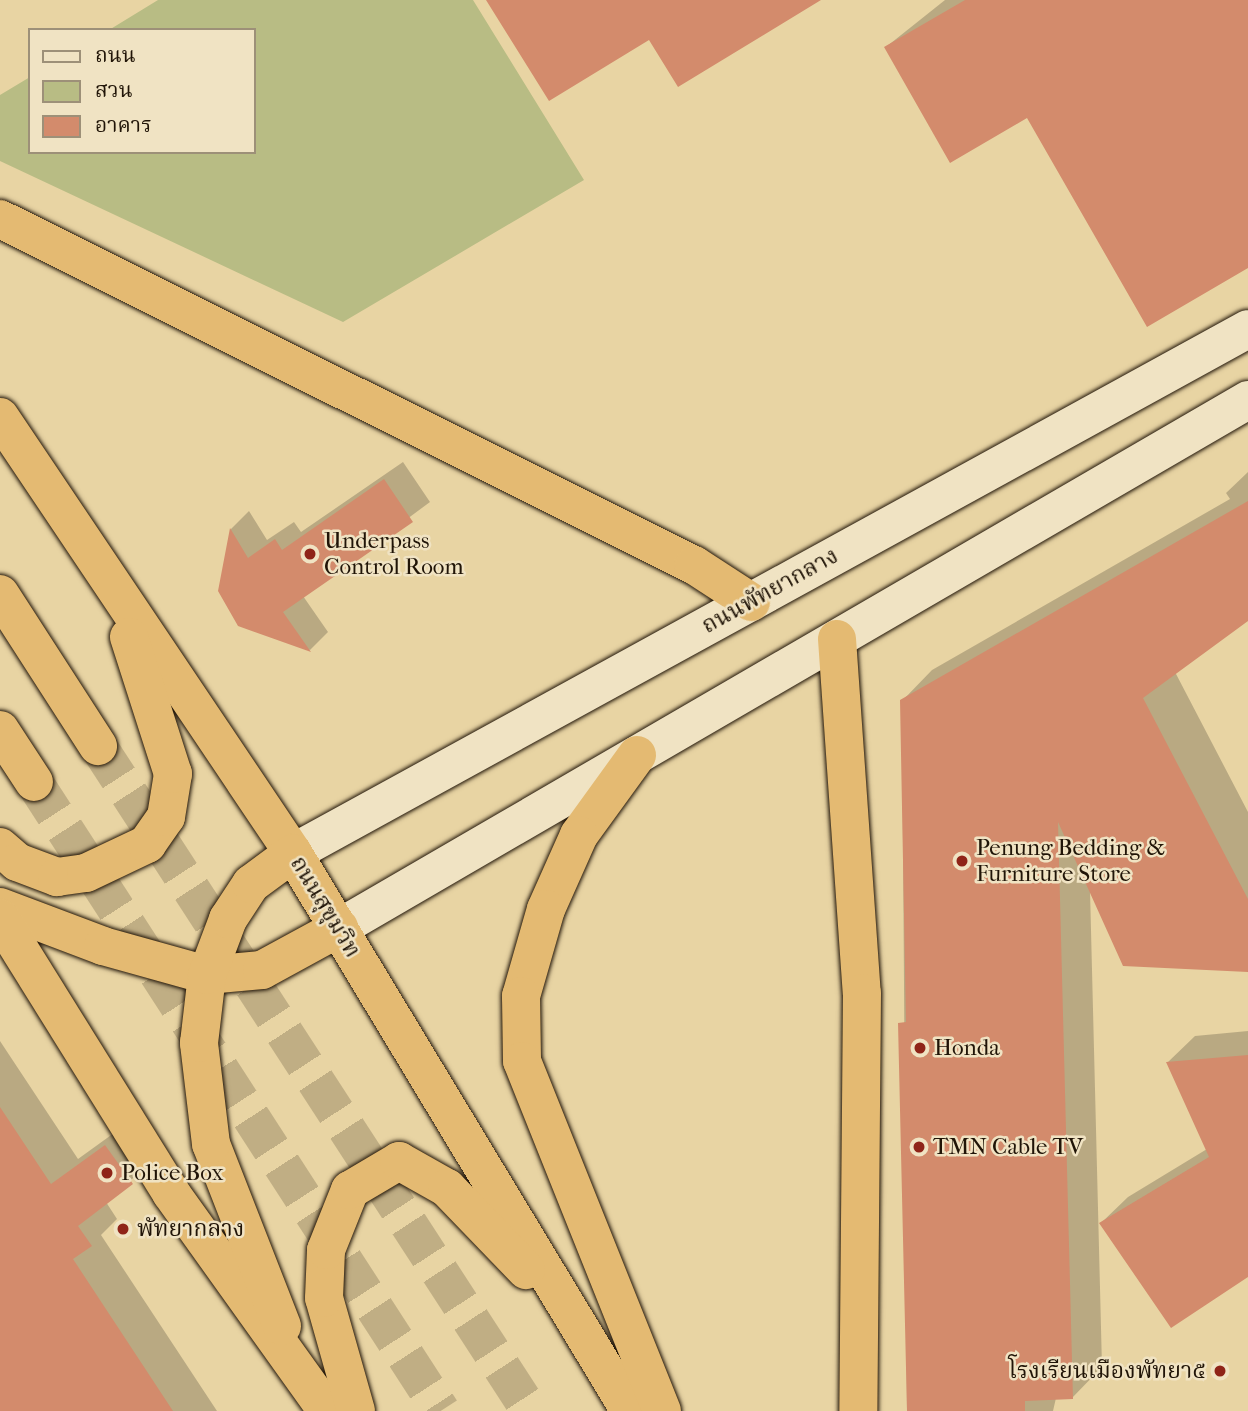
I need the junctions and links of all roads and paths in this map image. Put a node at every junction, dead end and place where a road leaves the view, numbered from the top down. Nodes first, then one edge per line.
1 (0, 219) edge
2 (1248, 329) edge
3 (1248, 400) edge
4 (0, 417) edge
5 (0, 594) edge
6 (115, 595) junction
7 (751, 602) junction
8 (837, 639) junction
9 (0, 730) edge
10 (98, 746) tunnel mouth
11 (638, 755) junction
12 (34, 782) tunnel mouth
13 (0, 847) edge
14 (293, 853) junction
15 (0, 907) edge
16 (0, 918) edge
17 (339, 928) junction
18 (207, 975) junction
19 (576, 1322) junction
20 (303, 1381) junction
21 (327, 1411) edge
22 (356, 1411) edge
23 (630, 1411) edge
24 (662, 1411) edge
25 (858, 1411) edge

1 - 7 highway
2 - 7 main road, ถนนพัทยากลาง
3 - 8 main road
4 - 6 highway, ถนนสุขุมวิท
5 - 10 highway
6 - 13 highway
6 - 14 highway, ถนนสุขุมวิท
7 - 14 main road, ถนนพัทยากลาง
8 - 11 main road
8 - 25 highway
9 - 12 highway
11 - 17 main road
11 - 24 highway
14 - 17 highway, ถนนสุขุมวิท
14 - 18 highway
15 - 18 highway
16 - 20 highway
17 - 18 highway
17 - 19 highway, ถนนสุขุมวิท
18 - 20 highway
19 - 22 highway
19 - 23 highway, ถนนสุขุมวิท
20 - 21 highway

